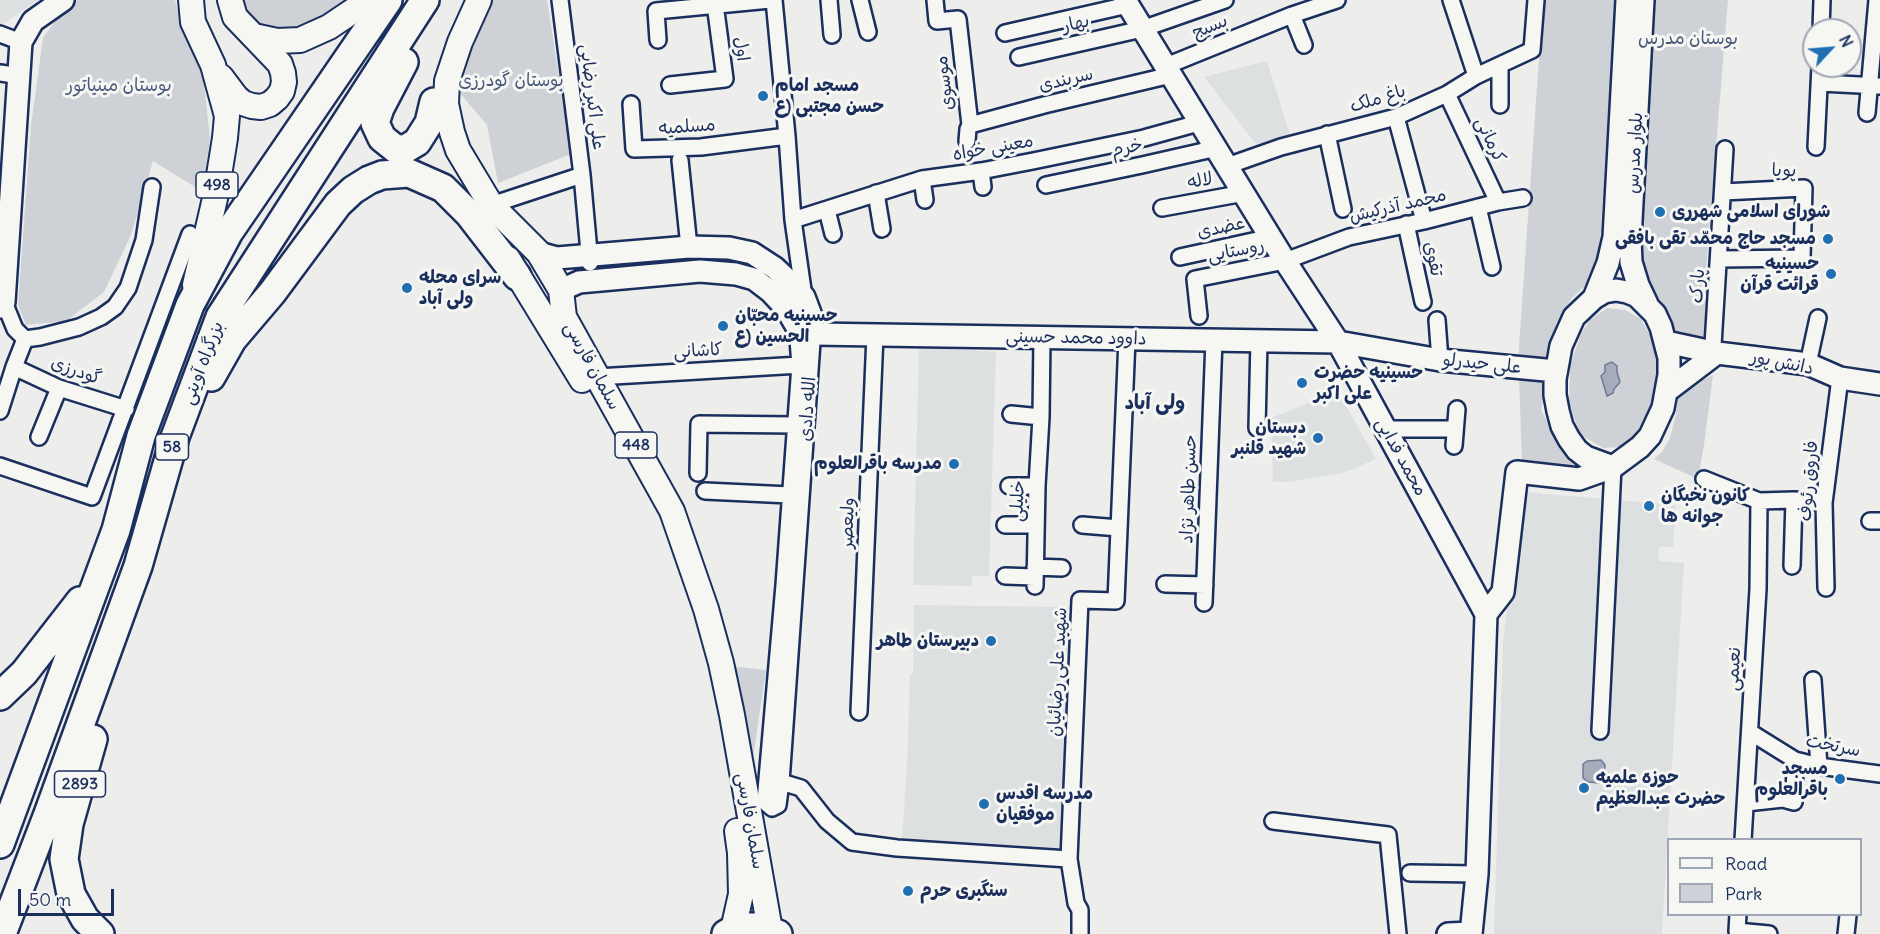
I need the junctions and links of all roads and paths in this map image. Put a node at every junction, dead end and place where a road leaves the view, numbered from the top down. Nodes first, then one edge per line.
1 (63, 0) edge
2 (191, 0) edge
3 (230, 0) edge
4 (369, 0) edge
5 (388, 0) edge
6 (427, 0) edge
7 (462, 0) edge
8 (478, 0) edge
9 (560, 0) edge
10 (772, 0) edge
11 (829, 0) edge
12 (860, 0) edge
13 (935, 0) edge
14 (1226, 0) edge
15 (1337, 0) edge
16 (1451, 0) edge
17 (1536, 0) edge
18 (1628, 0) edge
19 (1643, 0) edge
20 (1822, 0) edge
21 (1877, 0) edge
22 (1127, 2) edge
23 (715, 4) junction
24 (1292, 15) junction
25 (1821, 18) edge
26 (1142, 29) junction
27 (868, 32) dead end
28 (1005, 33) dead end
29 (0, 34) edge
30 (832, 35) dead end
31 (254, 36) junction
32 (658, 40) dead end
33 (21, 42) junction
34 (1304, 45) dead end
35 (1019, 57) dead end
36 (213, 65) junction
37 (1500, 65) junction
38 (1168, 71) junction
39 (10, 74) edge
40 (1476, 76) junction
41 (1820, 78) edge
42 (1820, 83) junction
43 (670, 85) dead end
44 (1875, 86) edge
45 (1447, 94) junction
46 (434, 102) junction
47 (631, 104) dead end
48 (1500, 105) dead end
49 (1867, 113) dead end
50 (1396, 117) junction
51 (1202, 122) junction
52 (970, 125) junction
53 (1327, 134) junction
54 (787, 136) junction
55 (967, 141) dead end
56 (1816, 147) dead end
57 (1725, 149) dead end
58 (1222, 157) junction
59 (680, 160) dead end
60 (582, 175) junction
61 (6, 178) edge
62 (922, 179) junction
63 (1046, 185) dead end
64 (152, 187) dead end
65 (1723, 192) junction
66 (876, 193) junction
67 (1244, 193) junction
68 (1523, 198) dead end
69 (925, 201) dead end
70 (1498, 202) junction
71 (491, 205) junction
72 (1478, 207) junction
73 (1162, 208) dead end
74 (1343, 209) dead end
75 (827, 210) junction
76 (793, 220) junction
77 (1424, 221) junction
78 (1406, 224) junction
79 (882, 229) dead end
80 (190, 234) dead end
81 (833, 234) dead end
82 (1271, 237) junction
83 (690, 247) junction
84 (539, 253) junction
85 (1180, 257) dead end
86 (1719, 258) junction
87 (585, 260) junction
88 (1285, 261) junction
89 (1492, 267) dead end
90 (517, 276) junction
91 (570, 286) junction
92 (804, 297) junction
93 (1594, 298) junction
94 (1422, 302) dead end
95 (1, 303) edge
96 (1647, 304) junction
97 (190, 305) junction
98 (1199, 316) dead end
99 (1818, 318) dead end
100 (1437, 320) dead end
101 (808, 330) junction
102 (875, 335) junction
103 (1042, 338) junction
104 (25, 339) junction
105 (1127, 339) junction
106 (1214, 340) junction
107 (1259, 340) junction
108 (1338, 342) junction
109 (1666, 342) junction
110 (1717, 353) junction
111 (1440, 360) junction
112 (1808, 364) junction
113 (800, 365) junction
114 (14, 367) junction
115 (1556, 371) junction
116 (597, 377) junction
117 (1840, 378) junction
118 (1880, 384) edge
119 (59, 388) junction
120 (1667, 392) junction
121 (126, 409) junction
122 (1457, 409) dead end
123 (0, 411) edge
124 (1011, 414) dead end
125 (1041, 417) junction
126 (795, 425) junction
127 (1257, 428) dead end
128 (1386, 429) junction
129 (1455, 429) junction
130 (39, 437) dead end
131 (175, 437) junction
132 (1454, 446) dead end
133 (0, 466) edge
134 (1613, 467) junction
135 (698, 473) dead end
136 (1704, 479) dead end
137 (1009, 486) dead end
138 (1037, 486) junction
139 (705, 491) dead end
140 (790, 495) junction
141 (1758, 501) junction
142 (1794, 501) junction
143 (1824, 503) junction
144 (1005, 525) dead end
145 (1036, 525) junction
146 (1082, 525) dead end
147 (1119, 528) junction
148 (1792, 566) dead end
149 (1062, 568) dead end
150 (99, 575) junction
151 (1005, 576) dead end
152 (1035, 577) junction
153 (1164, 584) dead end
154 (1205, 585) junction
155 (1826, 588) dead end
156 (1204, 603) dead end
157 (1486, 614) junction
158 (116, 628) junction
159 (1813, 680) dead end
160 (0, 696) edge
161 (860, 712) dead end
162 (1600, 731) dead end
163 (1750, 732) junction
164 (1795, 760) junction
165 (1819, 766) junction
166 (1879, 772) edge
167 (781, 782) junction
168 (1746, 803) junction
169 (1273, 821) dead end
170 (1743, 838) edge
171 (0, 844) edge
172 (1069, 859) junction
173 (1410, 873) dead end
174 (1477, 874) junction
175 (1738, 916) edge
176 (1848, 916) edge
177 (729, 932) edge
178 (774, 932) edge
179 (1471, 933) edge
180 (2, 934) edge
181 (100, 934) edge
182 (1080, 934) edge
183 (1398, 934) edge
184 (1448, 934) edge
185 (1769, 934) edge
186 (1846, 934) edge

1 - 33 street
2 - 36 main road, 498
3 - 31 main road
4 - 31 main road
5 - 97 highway, بزرگراه آوینی / 58
6 - 46 highway
6 - 131 highway, بزرگراه آوینی / 58
7 - 46 main road, 448
8 - 71 main road, سلمان فارسی / 448
9 - 60 street, علی اکبر رضایی
10 - 23 street
10 - 54 street
11 - 30 street
12 - 27 street
13 - 52 street, موسوی
14 - 26 street, بهار
15 - 24 street, بسیج
16 - 40 street
17 - 37 street, باغ ملک
18 - 93 street, بلوار مدرس
19 - 96 street, بلوار مدرس
20 - 25 street
21 - 44 street
22 - 26 street, محمد فدایی
22 - 28 street
23 - 32 street
23 - 43 street, اول
24 - 34 street
24 - 38 street, بسیج
26 - 35 street, بهار
26 - 38 street, محمد فدایی
29 - 33 street
31 - 36 main road
33 - 39 street
36 - 97 main road, 498
37 - 40 street, باغ ملک
37 - 48 street
38 - 51 street, محمد فدایی
38 - 52 street, سربندی
39 - 61 street
40 - 45 street, باغ ملک
41 - 42 street
42 - 44 street
42 - 56 street
44 - 49 street
45 - 50 street, باغ ملک
45 - 70 street, کرمانی
46 - 90 main road, 448
47 - 54 street, مسلمیه
50 - 53 street, باغ ملک
50 - 77 street
51 - 58 street, محمد فدایی
51 - 62 street, معینی خواه
52 - 55 street, موسوی
53 - 58 street, باغ ملک
53 - 74 street
54 - 76 street
57 - 65 street, پارک
58 - 63 street, خرم
58 - 67 street, محمد فدایی
59 - 83 street
60 - 71 street, علی اکبر رضایی
60 - 87 street
61 - 95 street
62 - 66 street, معینی خواه
62 - 69 street
64 - 104 street
65 - 86 street, پارک
65 - 86 street, پویا
66 - 75 street, معینی خواه
66 - 79 street
67 - 73 street, لاله
67 - 82 street, محمد فدایی
68 - 70 street, محمد آذرکیش
70 - 72 street, محمد آذرکیش
71 - 84 main road, سلمان فارسی / 448
72 - 77 street, محمد آذرکیش
72 - 89 street
75 - 76 street, معینی خواه
75 - 81 street
76 - 92 street
77 - 78 street, محمد آذرکیش
78 - 88 street, محمد آذرکیش
78 - 94 street, تقوی
80 - 121 street
82 - 85 street, عضدی
82 - 88 street, محمد فدایی
83 - 87 street, الله دادی
83 - 92 street, الله دادی
84 - 87 street, الله دادی
84 - 91 main road, سلمان فارسی / 448
86 - 110 street, پارک
87 - 91 street
88 - 98 street, روستایی
88 - 108 street, محمد فدایی
90 - 131 highway
90 - 177 main road, سلمان فارسی / 448
91 - 101 street, الله دادی
91 - 116 main road, سلمان فارسی / 448
92 - 101 street, الله دادی
93 - 96 street
93 - 115 street
95 - 104 street
96 - 109 street
97 - 150 highway, بزرگراه آوینی / 58
99 - 112 street
100 - 111 street
101 - 102 street, داوود محمد حسینی
101 - 113 street, الله دادی
101 - 167 street, الله دادی
102 - 103 street, داوود محمد حسینی
102 - 161 street, ولیعصر
103 - 105 street, داوود محمد حسینی
103 - 125 street, خلیلی
104 - 114 street
105 - 106 street, داوود محمد حسینی
105 - 147 street, شهید علی رضائیان
106 - 107 street, داوود محمد حسینی
106 - 154 street, حسن طاهر نژاد
107 - 108 street, داوود محمد حسینی
107 - 127 street
108 - 111 street, علی حیدرلو
108 - 128 street, محمد فدایی
109 - 110 street, دانش پور
109 - 120 street
110 - 112 street, دانش پور
110 - 120 street
111 - 115 street, علی حیدرلو
112 - 117 street, دانش پور
113 - 116 street, کاشانی
113 - 126 street, الله دادی
114 - 119 street, گودرزی
114 - 123 street
115 - 134 street
116 - 178 main road, سلمان فارسی / 448
117 - 118 street, دانش پور
117 - 143 street, فاروق رئوف
119 - 121 street, گودرزی
119 - 130 street
120 - 134 street
121 - 133 street
122 - 129 street
124 - 125 street
125 - 138 street, خلیلی
126 - 135 street
126 - 140 street, الله دادی
128 - 129 street
128 - 157 street, محمد فدایی
129 - 132 street
131 - 158 highway, بزرگراه آوینی / 58
134 - 157 street
134 - 162 street
136 - 141 street
137 - 138 street
138 - 145 street, خلیلی
139 - 140 street
140 - 167 street, الله دادی
141 - 142 street
141 - 163 street, نعیمی
142 - 143 street
142 - 148 street
143 - 155 street, فاروق رئوف
144 - 145 street
145 - 152 street, خلیلی
146 - 147 street
147 - 172 street, شهید علی رضائیان
149 - 152 street
150 - 160 highway
150 - 171 highway, بزرگراه آوینی / 58
151 - 152 street
153 - 154 street
154 - 156 street, حسن طاهر نژاد
157 - 174 street
158 - 180 highway, بزرگراه آوینی / 58
158 - 181 highway, 2893
159 - 165 street
163 - 164 street, سرتخت
163 - 168 street, نعیمی
164 - 165 street, سرتخت
164 - 168 street
165 - 166 street, سرتخت
167 - 172 street
168 - 170 street, نعیمی
169 - 183 street
172 - 182 street, شهید علی رضائیان
173 - 174 street
174 - 179 street
175 - 185 street
176 - 186 street
177 - 178 highway
179 - 184 street

